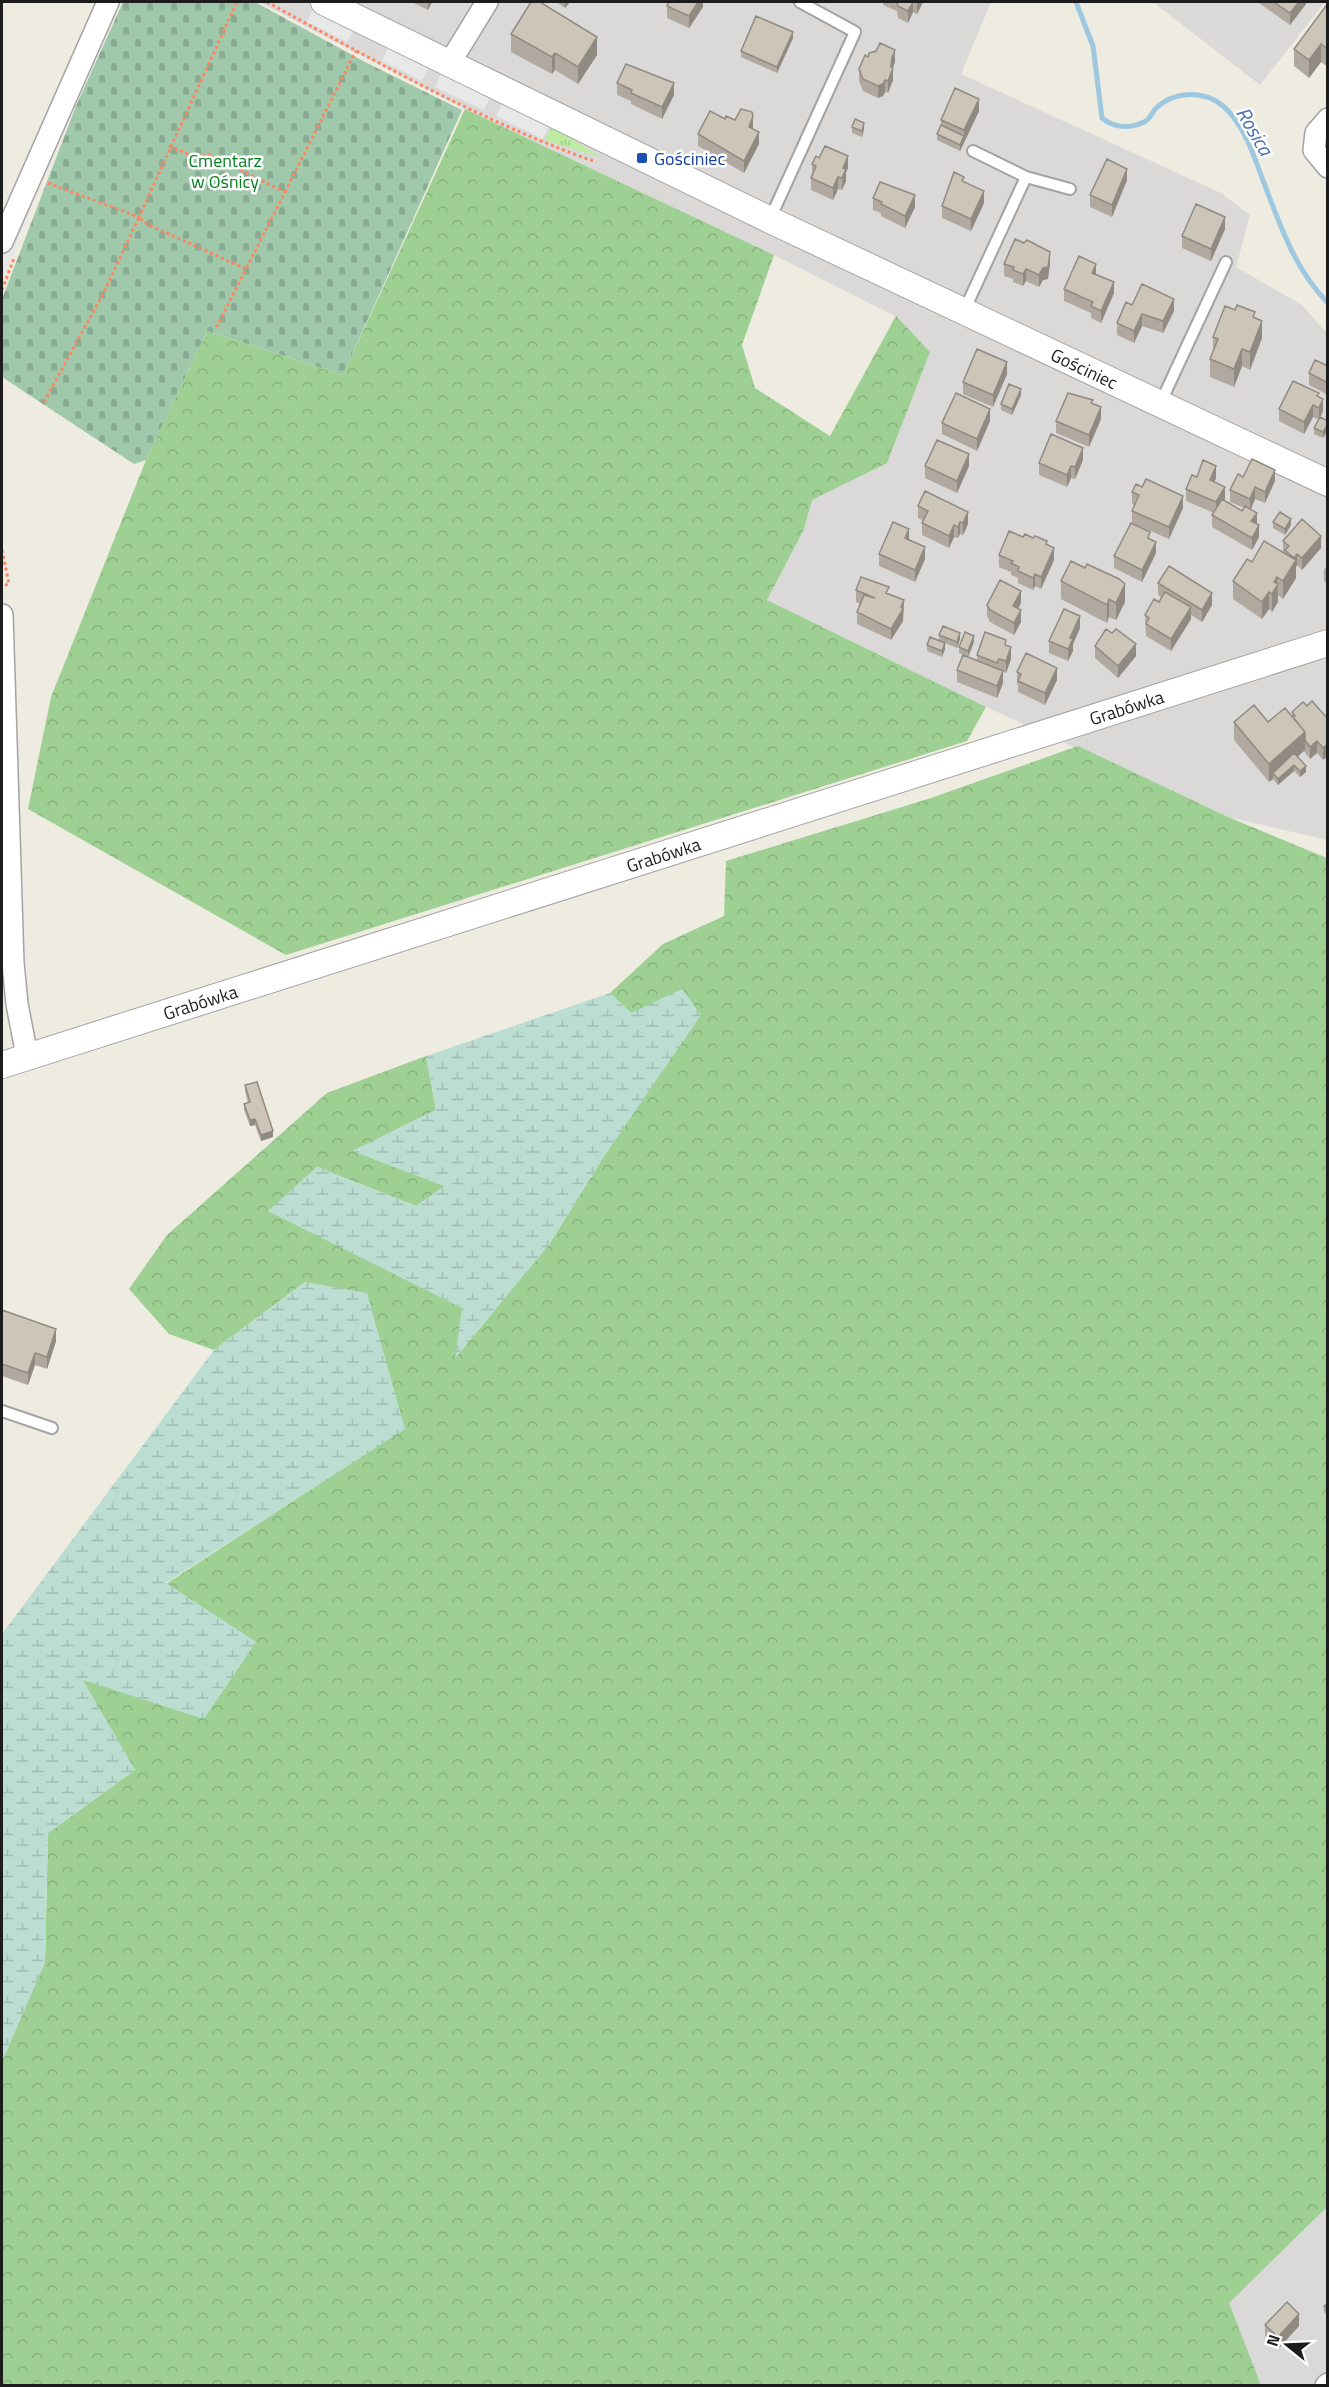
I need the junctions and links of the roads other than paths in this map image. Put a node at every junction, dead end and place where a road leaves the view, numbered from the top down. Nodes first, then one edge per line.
1 (108, 2) edge
2 (324, 2) edge
3 (488, 2) edge
4 (800, 2) edge
5 (449, 64) junction
6 (1328, 118) edge
7 (973, 151) dead end
8 (1328, 167) edge
9 (1026, 177) junction
10 (1070, 189) dead end
11 (770, 219) junction
12 (2, 242) edge
13 (1226, 262) dead end
14 (964, 311) junction
15 (1160, 404) junction
16 (1328, 483) edge
17 (2, 615) edge
18 (1328, 643) edge
19 (27, 1056) junction
20 (2, 1065) edge
21 (2, 1411) edge
22 (52, 1428) dead end

1 - 12 street
2 - 5 street, Gościniec
3 - 5 street
4 - 11 lane
5 - 11 street, Gościniec
6 - 8 street
7 - 9 lane
9 - 10 lane
9 - 14 lane
11 - 14 street, Gościniec
13 - 15 lane
14 - 15 street, Gościniec
15 - 16 street, Gościniec
17 - 19 street
18 - 19 street, Grabówka
19 - 20 street, Grabówka
21 - 22 lane

